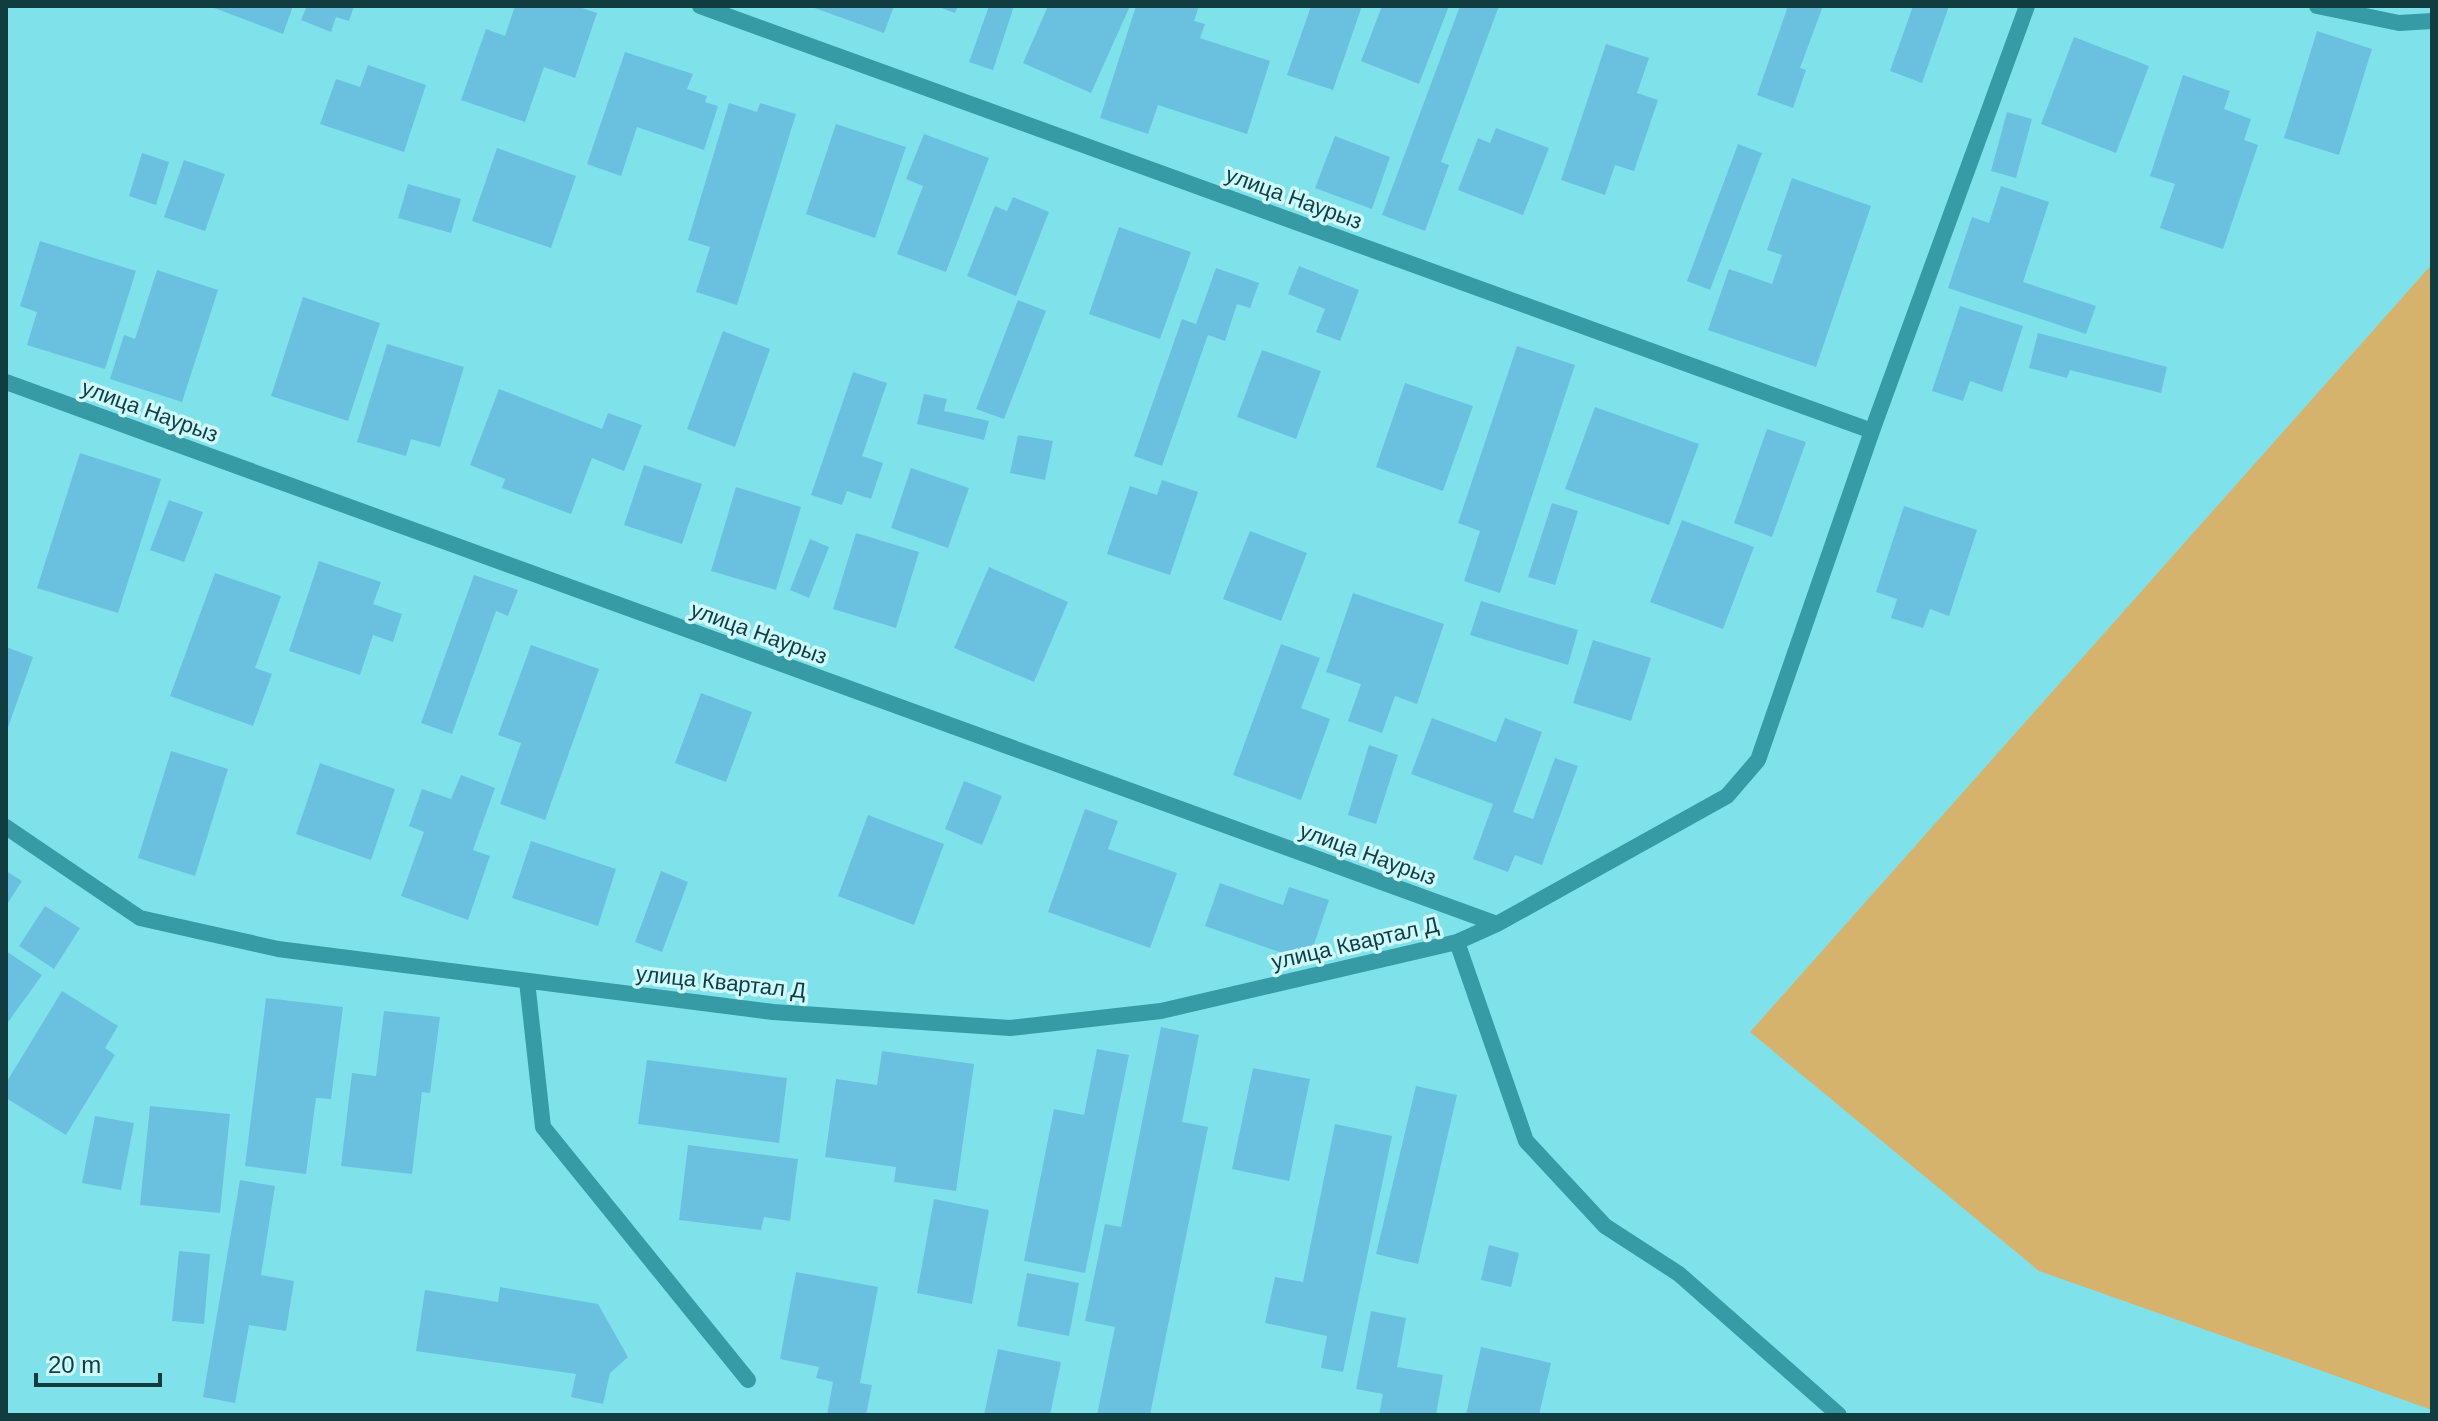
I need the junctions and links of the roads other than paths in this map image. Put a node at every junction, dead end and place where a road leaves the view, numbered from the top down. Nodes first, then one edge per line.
1 (700, 6) edge
2 (2027, 6) edge
3 (2317, 6) edge
4 (2432, 21) edge
5 (6, 382) edge
6 (1872, 431) junction
7 (6, 827) edge
8 (1497, 924) junction
9 (1457, 942) junction
10 (527, 981) junction
11 (748, 1380) dead end
12 (1839, 1415) edge

1 - 6 street, улица Наурыз
2 - 6 street, улица Квартал Д
3 - 4 street
5 - 8 street, улица Наурыз
6 - 8 street, улица Квартал Д
7 - 10 street, улица Квартал Д
8 - 9 street, улица Квартал Д
9 - 10 street, улица Квартал Д
9 - 12 street
10 - 11 street

